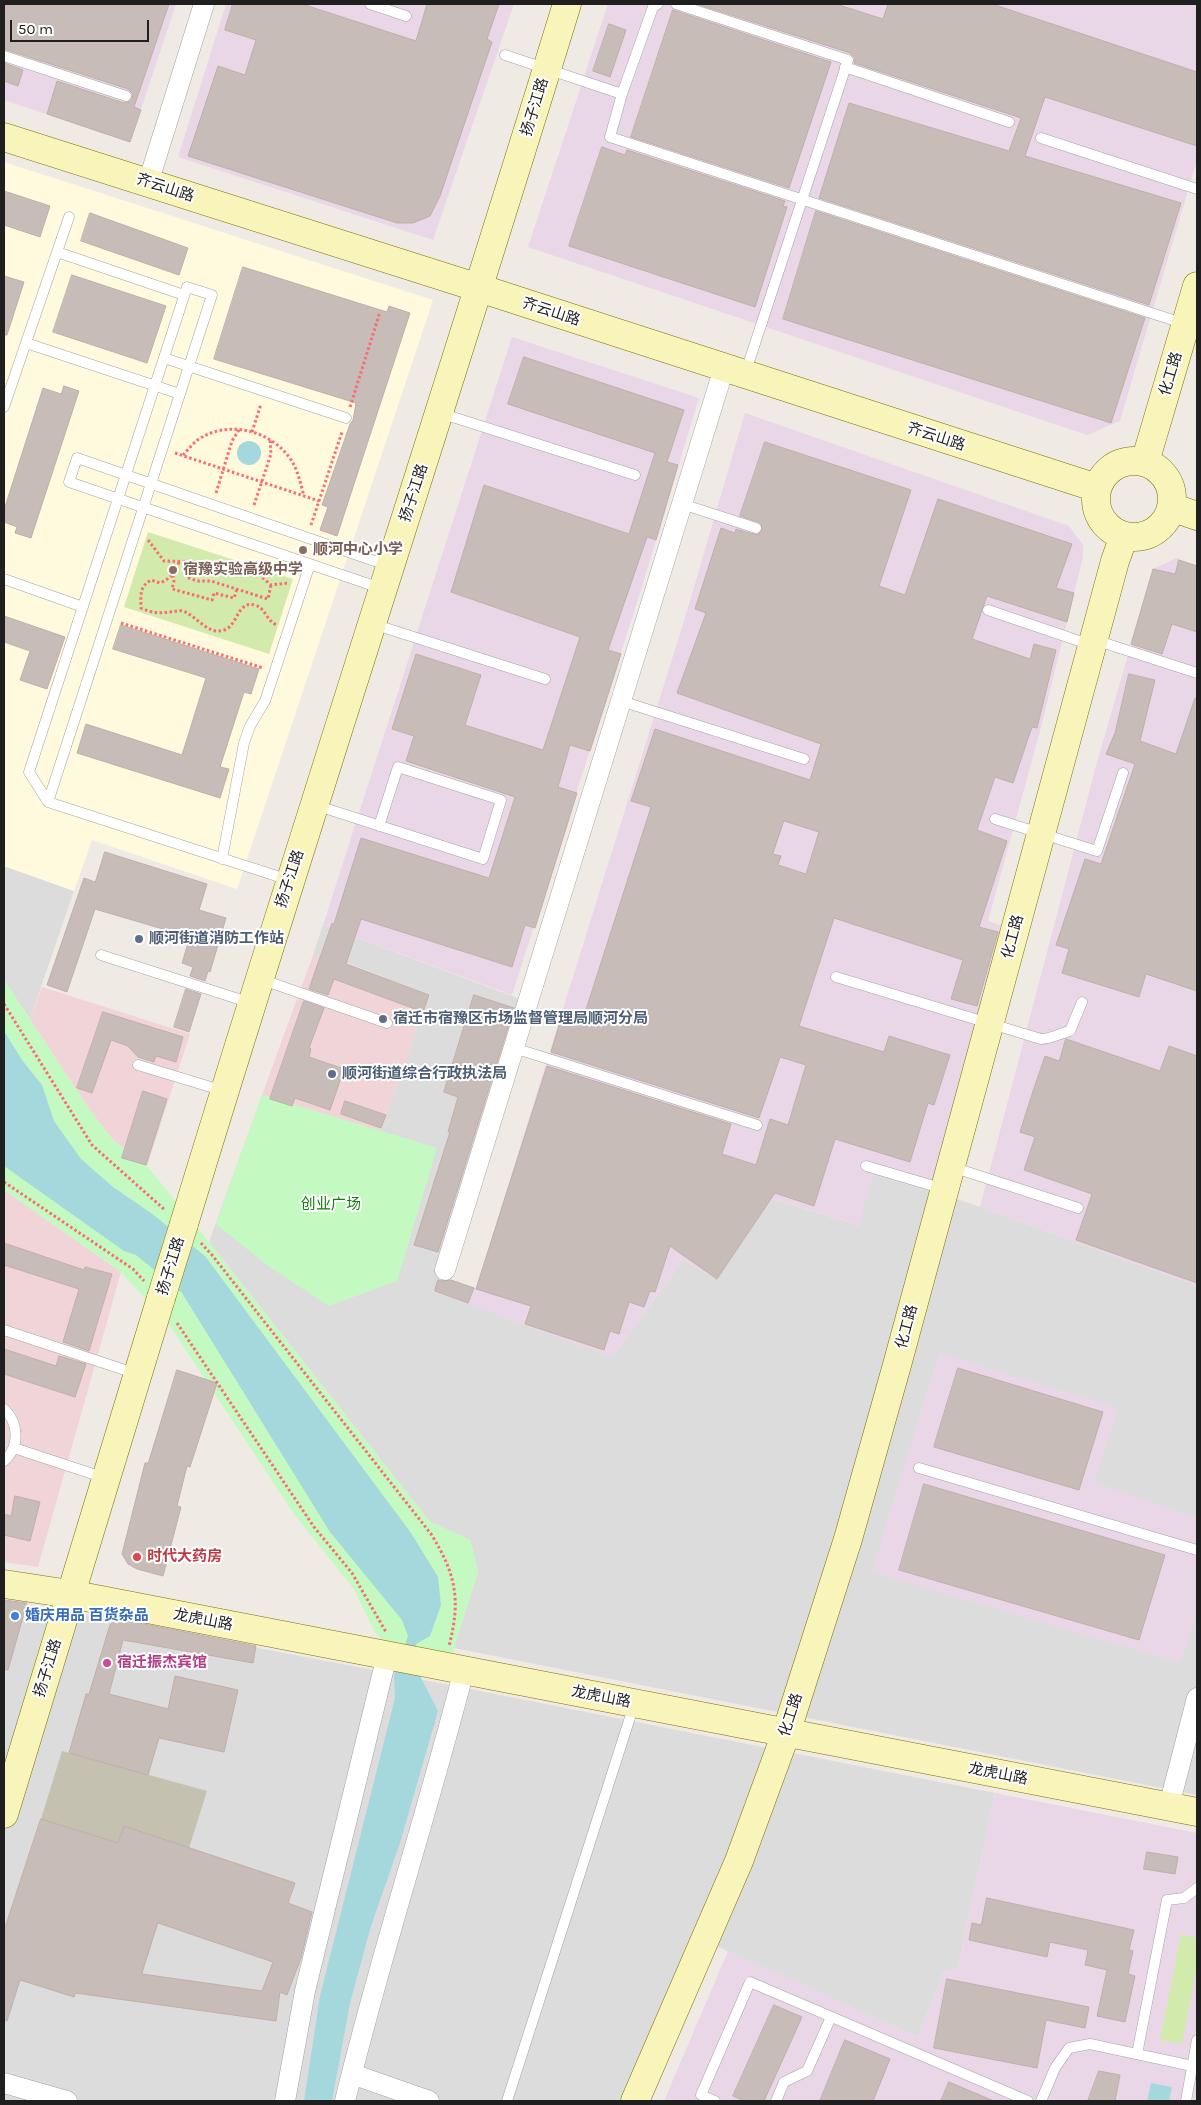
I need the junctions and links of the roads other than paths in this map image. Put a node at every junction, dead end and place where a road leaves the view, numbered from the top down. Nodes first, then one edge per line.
1 (204, 4) edge
2 (370, 4) edge
3 (567, 4) edge
4 (658, 4) edge
5 (676, 4) edge
6 (406, 16) dead end
7 (504, 55) dead end
8 (4, 56) edge
9 (845, 67) junction
10 (547, 69) junction
11 (622, 94) junction
12 (126, 96) dead end
13 (1009, 122) dead end
14 (4, 137) edge
15 (1041, 138) dead end
16 (148, 183) junction
17 (1197, 189) edge
18 (802, 201) junction
19 (69, 217) dead end
20 (57, 252) junction
21 (479, 288) junction
22 (184, 295) junction
23 (1193, 306) edge
24 (26, 343) junction
25 (164, 358) junction
26 (189, 366) junction
27 (735, 372) junction
28 (155, 386) junction
29 (180, 394) junction
30 (4, 406) edge
31 (439, 413) junction
32 (346, 418) dead end
33 (1145, 462) junction
34 (126, 475) junction
35 (635, 475) dead end
36 (151, 484) junction
37 (1097, 488) junction
38 (118, 498) junction
39 (682, 504) junction
40 (144, 507) junction
41 (1171, 508) junction
42 (1197, 516) edge
43 (756, 528) dead end
44 (1124, 536) junction
45 (310, 564) junction
46 (387, 578) junction
47 (4, 579) edge
48 (83, 607) junction
49 (988, 610) dead end
50 (372, 624) junction
51 (1093, 643) junction
52 (1197, 673) edge
53 (545, 679) dead end
54 (621, 701) junction
55 (804, 759) dead end
56 (1123, 773) dead end
57 (48, 802) junction
58 (314, 805) junction
59 (996, 819) dead end
60 (379, 826) junction
61 (1042, 833) junction
62 (222, 859) junction
63 (290, 881) junction
64 (101, 955) dead end
65 (836, 977) dead end
66 (255, 991) junction
67 (1082, 1002) dead end
68 (387, 1022) dead end
69 (990, 1023) junction
70 (514, 1048) junction
71 (138, 1065) dead end
72 (224, 1091) junction
73 (756, 1125) dead end
74 (866, 1166) dead end
75 (948, 1178) junction
76 (1078, 1208) dead end
77 (445, 1270) dead end
78 (4, 1330) edge
79 (138, 1374) junction
80 (4, 1408) edge
81 (14, 1448) junction
82 (4, 1461) edge
83 (919, 1468) dead end
84 (106, 1478) junction
85 (1197, 1550) edge
86 (4, 1584) edge
87 (70, 1594) junction
88 (387, 1655) junction
89 (453, 1668) junction
90 (1197, 1698) edge
91 (634, 1704) junction
92 (786, 1733) junction
93 (1169, 1806) junction
94 (1197, 1812) edge
95 (4, 1814) edge
96 (1197, 1888) edge
97 (830, 2016) junction
98 (1197, 2040) edge
99 (1137, 2054) junction
100 (1195, 2067) edge
101 (352, 2074) junction
102 (4, 2083) edge
103 (67, 2101) edge
104 (285, 2101) edge
105 (345, 2101) edge
106 (429, 2101) edge
107 (507, 2101) edge
108 (635, 2101) edge
109 (715, 2101) edge
110 (776, 2101) edge
111 (1028, 2101) edge
112 (1041, 2101) edge
113 (1186, 2101) edge

1 - 16 street
2 - 6 lane
3 - 10 street, 扬子江路
4 - 11 lane
5 - 9 lane
7 - 10 lane
8 - 12 lane
9 - 13 lane
9 - 18 lane
10 - 11 lane
10 - 21 street, 扬子江路
11 - 18 lane
14 - 16 street, 齐云山路
15 - 17 lane
16 - 21 street, 齐云山路
18 - 23 lane
18 - 27 lane
19 - 20 lane
20 - 22 lane
20 - 24 lane
21 - 27 street, 齐云山路
21 - 31 street, 扬子江路
22 - 25 lane
22 - 26 lane
23 - 33 street, 化工路
24 - 28 lane
24 - 30 lane
25 - 26 lane
25 - 28 lane
26 - 29 lane
26 - 32 lane
27 - 37 street, 齐云山路
27 - 39 street
28 - 29 lane
28 - 34 lane
29 - 36 lane
31 - 35 lane
31 - 46 street, 扬子江路
33 - 37 street
33 - 41 street
34 - 36 lane
34 - 38 lane
34 - 38 lane
36 - 40 lane
36 - 46 lane
37 - 44 street
38 - 40 lane
38 - 48 lane
39 - 43 lane
39 - 54 street
40 - 45 lane
40 - 57 lane
41 - 42 street
41 - 44 street
44 - 51 street, 化工路
45 - 46 lane
45 - 62 lane
46 - 50 street, 扬子江路
47 - 48 lane
48 - 57 lane
49 - 51 lane
50 - 53 lane
50 - 58 street, 扬子江路
51 - 52 lane
51 - 61 street, 化工路
54 - 55 lane
54 - 70 street
56 - 61 lane
57 - 62 lane
58 - 60 lane
58 - 63 street, 扬子江路
59 - 61 lane
60 - 60 lane
61 - 69 street, 化工路
62 - 63 lane
63 - 66 street, 扬子江路
64 - 66 lane
65 - 69 lane
66 - 68 lane
66 - 72 street, 扬子江路
67 - 69 lane
69 - 75 street, 化工路
70 - 73 lane
70 - 77 street
71 - 72 lane
72 - 79 street, 扬子江路, bridge
74 - 75 lane
75 - 76 lane
75 - 92 street, 化工路
78 - 79 lane
79 - 84 street, 扬子江路
80 - 81 lane
81 - 82 lane
81 - 84 lane
83 - 85 lane
84 - 87 street, 扬子江路
86 - 87 street, 龙虎山路
87 - 88 street, 龙虎山路
87 - 95 street, 扬子江路
88 - 89 street, 龙虎山路
88 - 104 street
89 - 91 street, 龙虎山路
89 - 101 street
90 - 93 street
91 - 92 street, 龙虎山路
91 - 107 lane
92 - 93 street, 龙虎山路
92 - 108 street, 化工路
93 - 94 street, 龙虎山路
96 - 99 lane
97 - 109 lane
97 - 110 lane
97 - 111 lane
98 - 100 lane
99 - 100 lane
99 - 112 lane
100 - 113 lane
101 - 105 street
101 - 106 street
102 - 103 street

